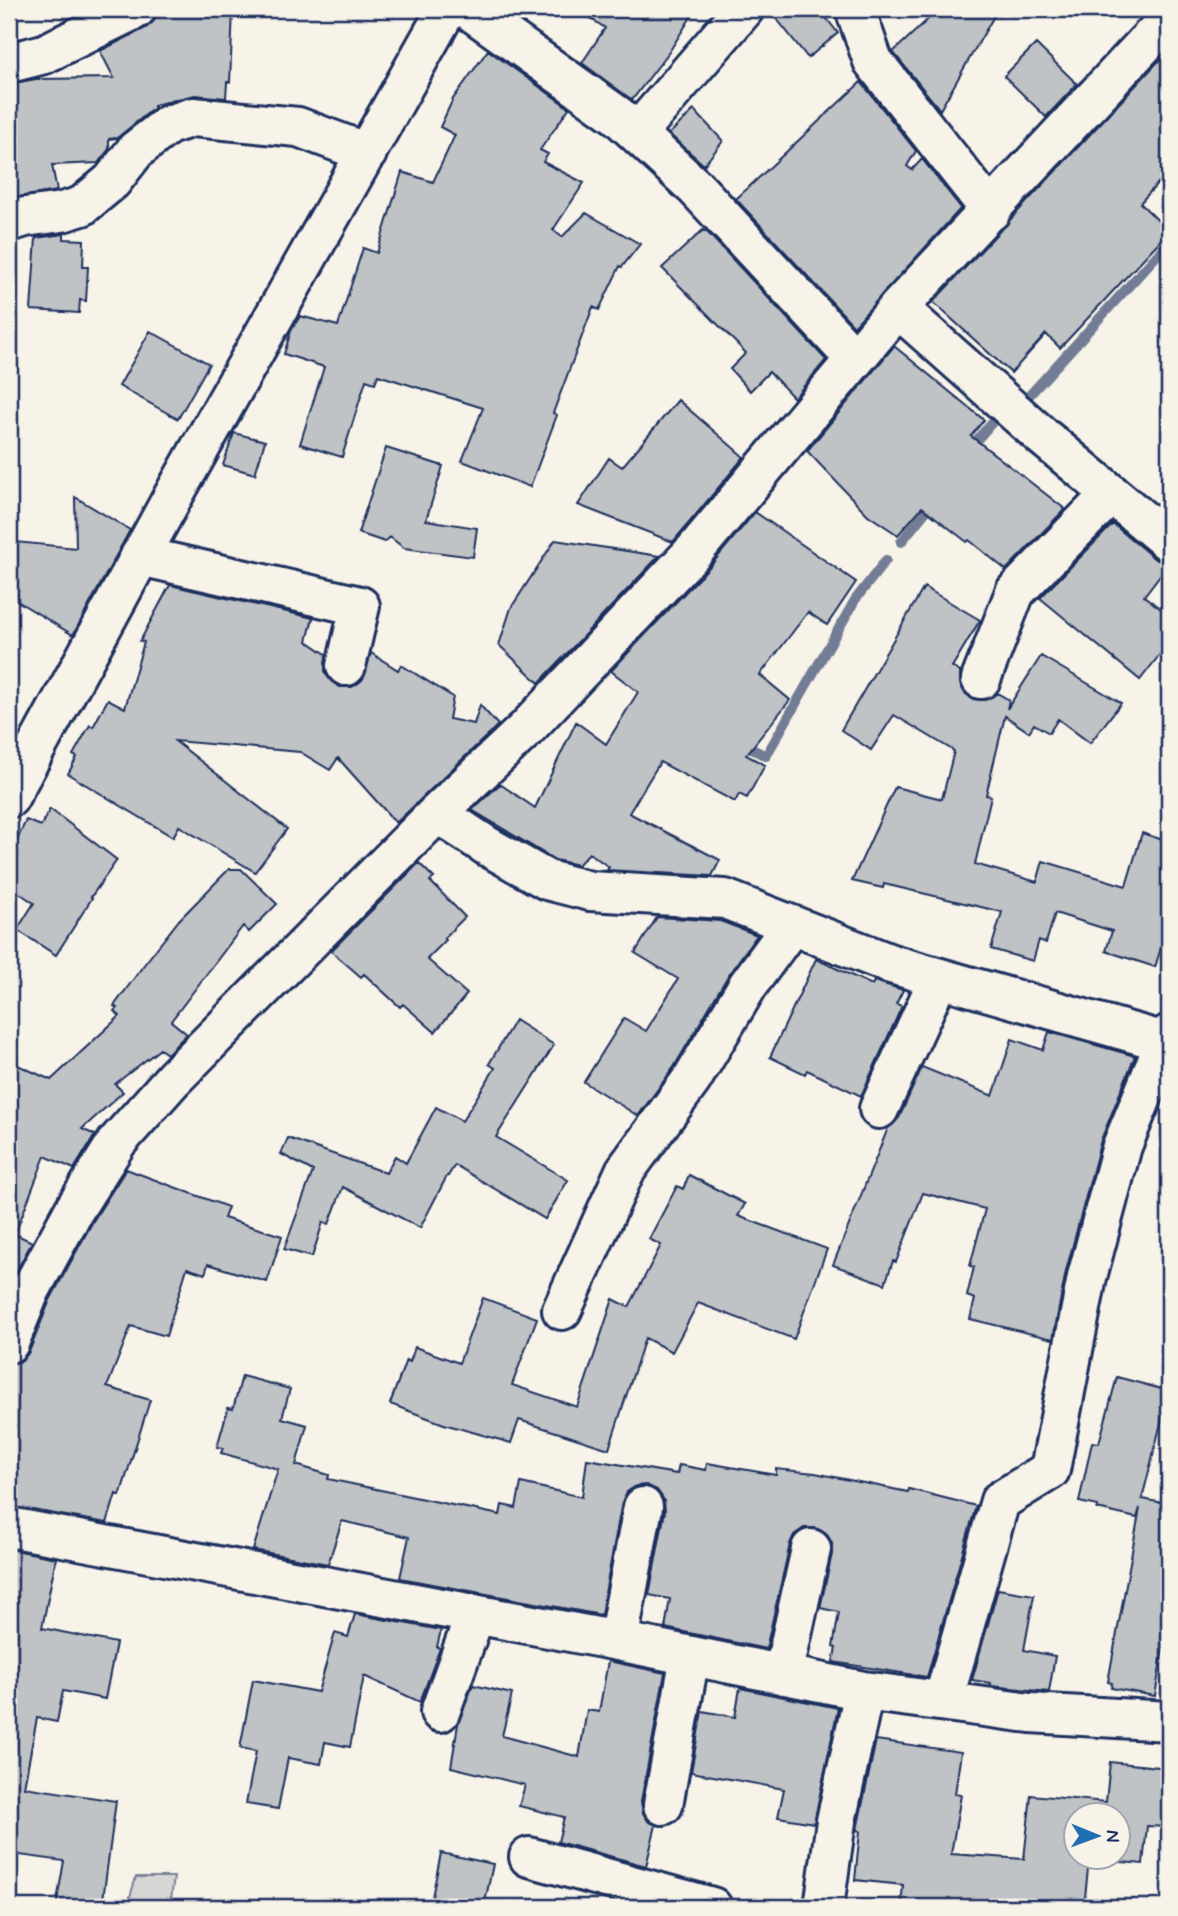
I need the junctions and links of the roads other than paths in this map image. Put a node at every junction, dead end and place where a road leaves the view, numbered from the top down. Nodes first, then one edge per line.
1 (136, 9) edge
2 (447, 9) edge
3 (468, 9) edge
4 (744, 9) edge
5 (855, 9) edge
6 (1169, 18) edge
7 (9, 63) edge
8 (637, 133) junction
9 (367, 153) junction
10 (992, 211) junction
11 (9, 222) edge
12 (898, 308) junction
13 (855, 359) junction
14 (1111, 494) junction
15 (1169, 542) edge
16 (140, 556) junction
17 (346, 666) dead end
18 (981, 679) dead end
19 (9, 798) edge
20 (437, 813) junction
21 (792, 925) junction
22 (939, 978) junction
23 (1164, 1059) edge
24 (879, 1109) dead end
25 (562, 1310) dead end
26 (9, 1343) edge
27 (643, 1507) dead end
28 (9, 1527) edge
29 (811, 1549) dead end
30 (475, 1615) junction
31 (618, 1641) junction
32 (690, 1656) junction
33 (783, 1675) junction
34 (864, 1691) junction
35 (943, 1701) junction
36 (440, 1712) dead end
37 (1169, 1721) edge
38 (663, 1805) dead end
39 (528, 1857) dead end
40 (712, 1907) edge
41 (824, 1907) edge

1 - 7 street
2 - 9 street
3 - 8 street
4 - 8 street
5 - 10 street
6 - 10 street
8 - 13 street
9 - 11 street
9 - 16 street
10 - 12 street
12 - 13 street
12 - 14 street
13 - 20 street
14 - 15 street
14 - 18 street
16 - 17 street
16 - 19 street
20 - 21 street
20 - 26 street
21 - 22 street
21 - 25 street
22 - 23 street
22 - 24 street
23 - 35 street
27 - 31 street
28 - 30 street
29 - 33 street
30 - 31 street
30 - 36 street
31 - 32 street
32 - 33 street
32 - 38 street
33 - 34 street
34 - 35 street
34 - 41 street
35 - 37 street
39 - 40 street

